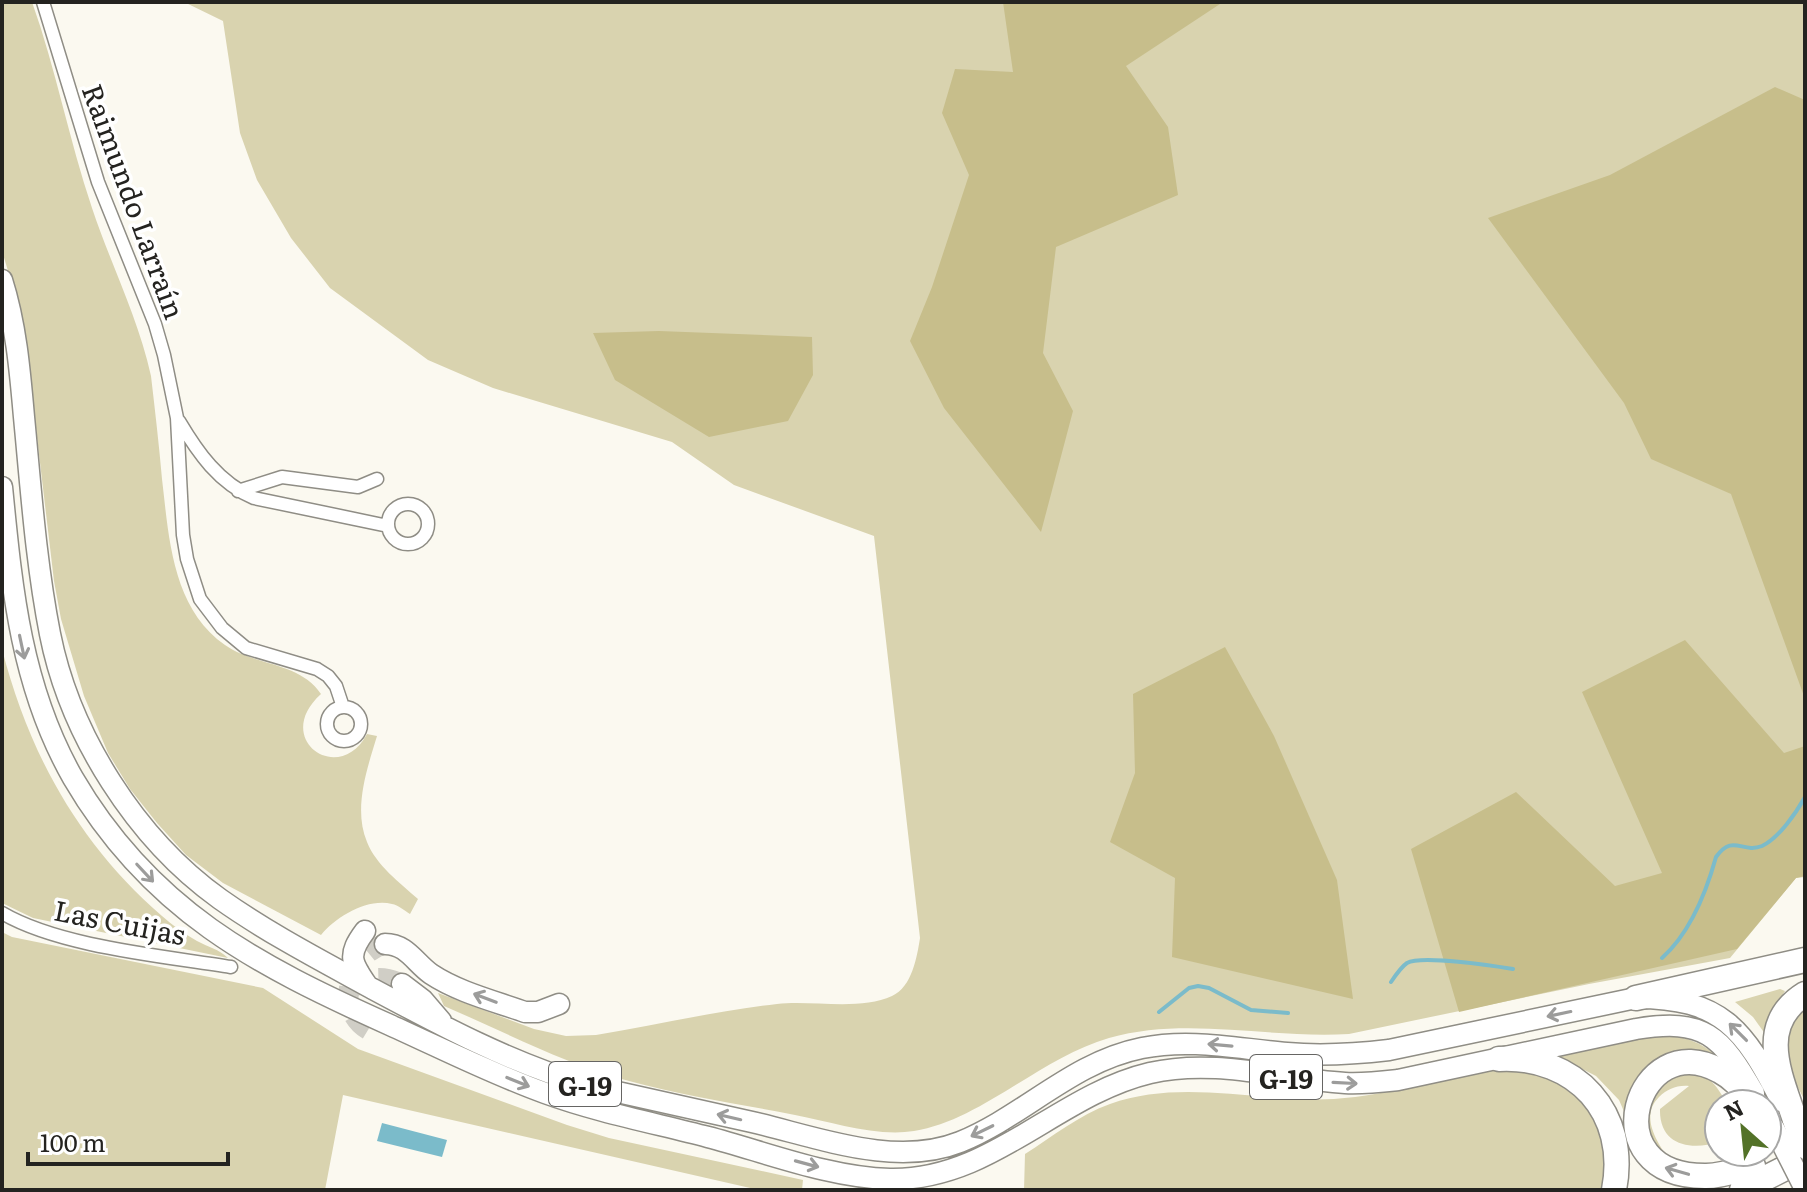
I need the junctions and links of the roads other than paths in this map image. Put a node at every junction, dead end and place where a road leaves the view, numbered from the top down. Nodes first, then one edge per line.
1 (43, 2) edge
2 (2, 280) edge
3 (177, 418) junction
4 (377, 479) dead end
5 (2, 487) edge
6 (238, 491) junction
7 (388, 526) dead end
8 (343, 707) dead end
9 (2, 913) edge
10 (385, 944) dead end
11 (316, 957) junction
12 (1805, 960) edge
13 (231, 967) dead end
14 (1805, 975) edge
15 (402, 984) tunnel mouth
16 (367, 985) junction
17 (1664, 992) junction
18 (1805, 994) edge
19 (1636, 998) junction
20 (559, 1004) dead end
21 (368, 1030) tunnel mouth
22 (448, 1040) junction
23 (1499, 1059) junction
24 (1743, 1088) edge
25 (1754, 1088) edge
26 (1768, 1088) edge
27 (1780, 1088) edge
28 (1783, 1127) edge
29 (1745, 1168) edge
30 (1749, 1168) edge
31 (1756, 1168) edge
32 (1805, 1182) edge
33 (1805, 1189) edge
34 (1614, 1190) edge
35 (1708, 1190) edge
36 (1742, 1190) edge
37 (1790, 1190) edge

1 - 3 street, Raimundo Larraín
2 - 11 main road, G-19
3 - 6 street, Raimundo Larraín
3 - 8 street, Raimundo Larraín
4 - 6 street
5 -> 22 main road, G-19
6 - 7 street, Raimundo Larraín
9 - 13 street, Las Cuijas
20 -> 10 main road
11 - 16 main road, G-19
11 - 16 main road
12 - 17 highway
14 - 17 highway
15 - 22 main road
16 - 22 main road, G-19
17 - 19 highway
18 - 27 highway
19 -> 22 main road, G-19
26 -> 19 main road, G-19
21 - 22 main road
22 -> 23 main road, G-19
23 - 25 main road, G-19
23 - 34 highway
29 -> 24 highway
28 - 33 main road, G-19, bridge
30 - 35 highway
31 - 36 highway
32 - 37 highway

